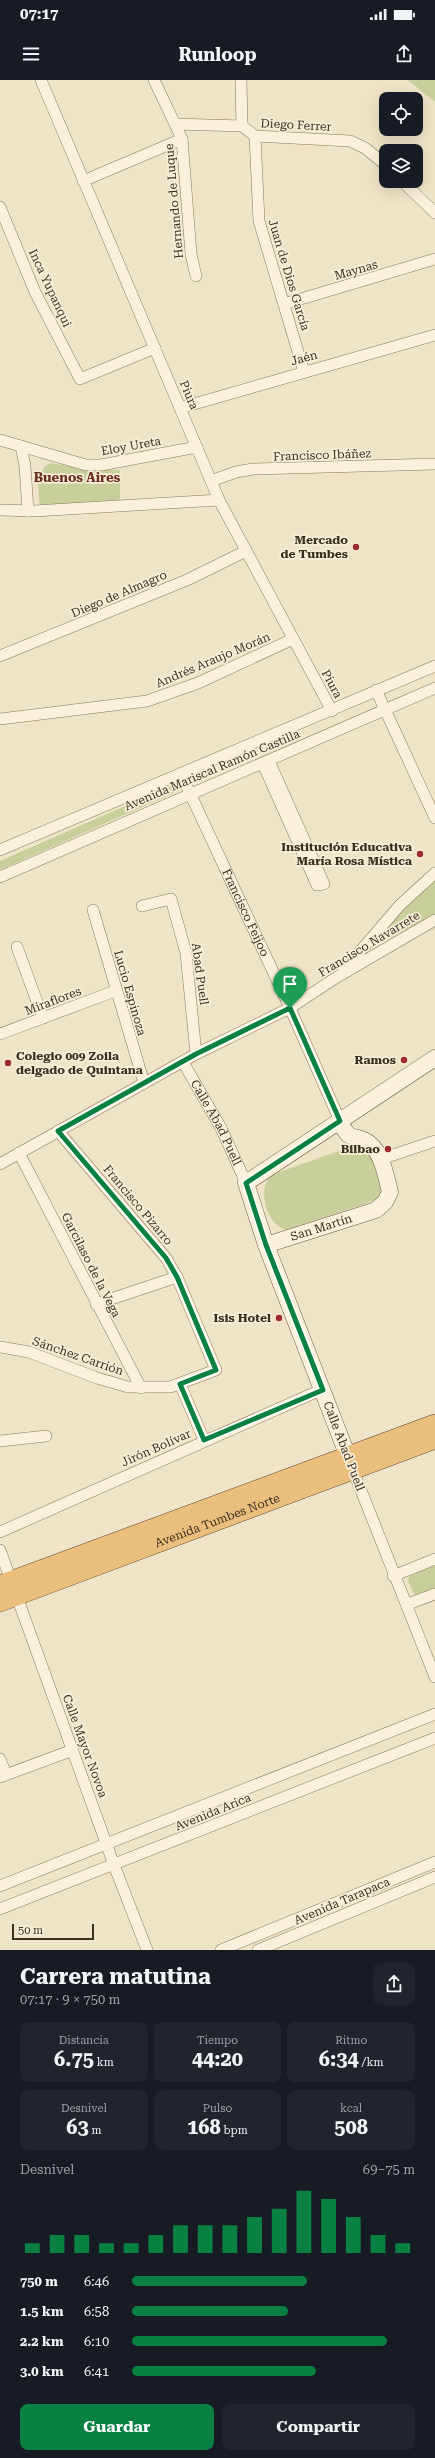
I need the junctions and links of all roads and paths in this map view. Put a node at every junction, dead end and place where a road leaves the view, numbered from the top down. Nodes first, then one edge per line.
1 (41, 80) edge
2 (154, 80) edge
3 (241, 80) edge
4 (176, 124) junction
5 (242, 126) junction
6 (255, 136) junction
7 (182, 139) junction
8 (379, 159) edge
9 (83, 181) junction
10 (409, 188) edge
11 (0, 207) edge
12 (435, 213) edge
13 (435, 260) edge
14 (196, 276) dead end
15 (284, 304) junction
16 (435, 335) edge
17 (155, 348) junction
18 (304, 372) junction
19 (180, 408) junction
20 (0, 440) edge
21 (21, 446) junction
22 (197, 447) junction
23 (435, 464) edge
24 (211, 481) junction
25 (219, 500) junction
26 (0, 510) edge
27 (28, 511) junction
28 (246, 551) junction
29 (293, 639) junction
30 (0, 656) edge
31 (435, 666) edge
32 (435, 688) edge
33 (376, 690) junction
34 (332, 710) junction
35 (386, 710) junction
36 (0, 719) edge
37 (266, 762) junction
38 (182, 774) junction
39 (189, 793) junction
40 (435, 818) edge
41 (0, 850) edge
42 (435, 873) edge
43 (0, 876) edge
44 (142, 906) dead end
45 (93, 910) dead end
46 (435, 920) edge
47 (17, 947) dead end
48 (337, 977) junction
49 (115, 991) junction
50 (290, 1008) junction
51 (43, 1018) junction
52 (0, 1034) edge
53 (196, 1054) junction
54 (435, 1058) edge
55 (183, 1062) junction
56 (144, 1083) junction
57 (340, 1121) junction
58 (58, 1131) junction
59 (435, 1141) edge
60 (19, 1153) junction
61 (381, 1159) junction
62 (0, 1164) edge
63 (246, 1183) junction
64 (376, 1210) joint
65 (266, 1245) junction
66 (177, 1277) junction
67 (96, 1304) junction
68 (0, 1346) edge
69 (216, 1370) joint
70 (180, 1384) junction
71 (141, 1388) junction
72 (323, 1390) junction
73 (435, 1424) edge
74 (46, 1436) dead end
75 (204, 1440) junction
76 (435, 1440) edge
77 (0, 1441) edge
78 (350, 1463) junction
79 (0, 1532) edge
80 (0, 1550) edge
81 (435, 1559) edge
82 (393, 1576) junction
83 (7, 1591) edge
84 (435, 1594) edge
85 (408, 1604) junction
86 (435, 1677) edge
87 (435, 1714) edge
88 (435, 1738) edge
89 (73, 1750) junction
90 (0, 1759) edge
91 (3, 1776) edge
92 (107, 1846) junction
93 (435, 1862) edge
94 (114, 1865) junction
95 (435, 1877) edge
96 (0, 1886) edge
97 (0, 1909) edge
98 (147, 1950) edge
99 (222, 1950) edge
100 (258, 1950) edge

1 - 9 street, Piura
2 - 4 street, Hernando de Luque
3 - 5 street
4 - 5 street, Diego Ferrer
4 - 7 street, Hernando de Luque
5 - 6 street, Diego Ferrer
6 - 8 street, Diego Ferrer
6 - 15 street, Juan de Dios García
7 - 9 street
7 - 14 street, Hernando de Luque
9 - 17 street, Piura
10 - 12 street
11 - 17 street, Inca Yupanqui
13 - 15 street, Maynas
15 - 18 street, Juan de Dios García
16 - 18 street, Jaén
17 - 19 street, Piura
18 - 19 street, Jaén
19 - 22 street, Piura
20 - 21 street, Eloy Ureta
21 - 22 street, Eloy Ureta
21 - 27 street
22 - 24 street, Piura
23 - 24 street, Francisco Ibáñez
24 - 25 street, Piura
25 - 27 street
25 - 28 street, Piura
26 - 27 street
28 - 29 street, Piura
28 - 30 street, Diego de Almagro
29 - 34 street, Piura
29 - 36 street, Andrés Araujo Morán
31 - 33 street, Avenida Mariscal Ramón Castilla
32 - 35 street, Avenida Mariscal Ramón Castilla
33 - 34 street, Avenida Mariscal Ramón Castilla
33 - 35 street
34 - 38 street, Avenida Mariscal Ramón Castilla
35 - 37 street, Avenida Mariscal Ramón Castilla
35 - 40 street
37 - 37 street
37 - 39 street, Avenida Mariscal Ramón Castilla
38 - 39 street, Francisco Feijoo
38 - 41 street, Avenida Mariscal Ramón Castilla
39 - 43 street, Avenida Mariscal Ramón Castilla
39 - 50 street, Francisco Feijoo
42 - 48 street
44 - 53 street, Abad Puell
45 - 49 street, Lucio Espinoza
46 - 48 street, Francisco Navarrete
47 - 51 street
48 - 50 street, Francisco Navarrete
49 - 51 street, Miraflores
49 - 56 street, Lucio Espinoza
50 - 53 street, Francisco Navarrete
50 - 57 street, Francisco Feijoo
51 - 52 street, Miraflores
53 - 55 street, Francisco Navarrete
54 - 57 main road
55 - 56 street, Francisco Navarrete
55 - 63 street, Calle Abad Puell
56 - 58 street, Francisco Navarrete
57 - 61 main road, Francisco Feijoo
57 - 63 main road
58 - 60 street, Francisco Navarrete
58 - 66 street, Francisco Pizarro
59 - 61 street
60 - 62 street, Francisco Navarrete
60 - 67 street, Garcilaso de la Vega
61 - 64 main road, Francisco Feijoo
63 - 65 main road, Calle Abad Puell
64 - 65 main road, San Martín
65 - 72 main road, Calle Abad Puell
66 - 67 street
66 - 69 street, Francisco Pizarro
67 - 71 street, Garcilaso de la Vega
68 - 71 street, Sánchez Carrión
69 - 70 street, Sánchez Carrión
70 - 71 street, Sánchez Carrión
70 - 75 street
72 - 75 street, Jirón Bolívar
72 - 78 main road, Calle Abad Puell
73 - 78 highway, Avenida Tumbes Norte
74 - 77 street
75 - 79 street, Jirón Bolívar
76 - 78 highway, Avenida Tumbes Norte
78 - 82 street, Calle Abad Puell
78 - 83 highway, Avenida Tumbes Norte
80 - 83 street, Calle Mayor Novoa
81 - 82 street
82 - 85 street, Calle Abad Puell
83 - 89 street, Calle Mayor Novoa
84 - 85 street
85 - 86 street, Calle Abad Puell
87 - 92 street
88 - 94 street, Avenida Arica
89 - 91 street
89 - 92 street, Calle Mayor Novoa
90 - 91 street
92 - 94 street, Calle Mayor Novoa
92 - 96 street
93 - 99 street
94 - 97 street, Avenida Arica
94 - 98 street, Calle Mayor Novoa
95 - 100 street, Avenida Tarapaca

